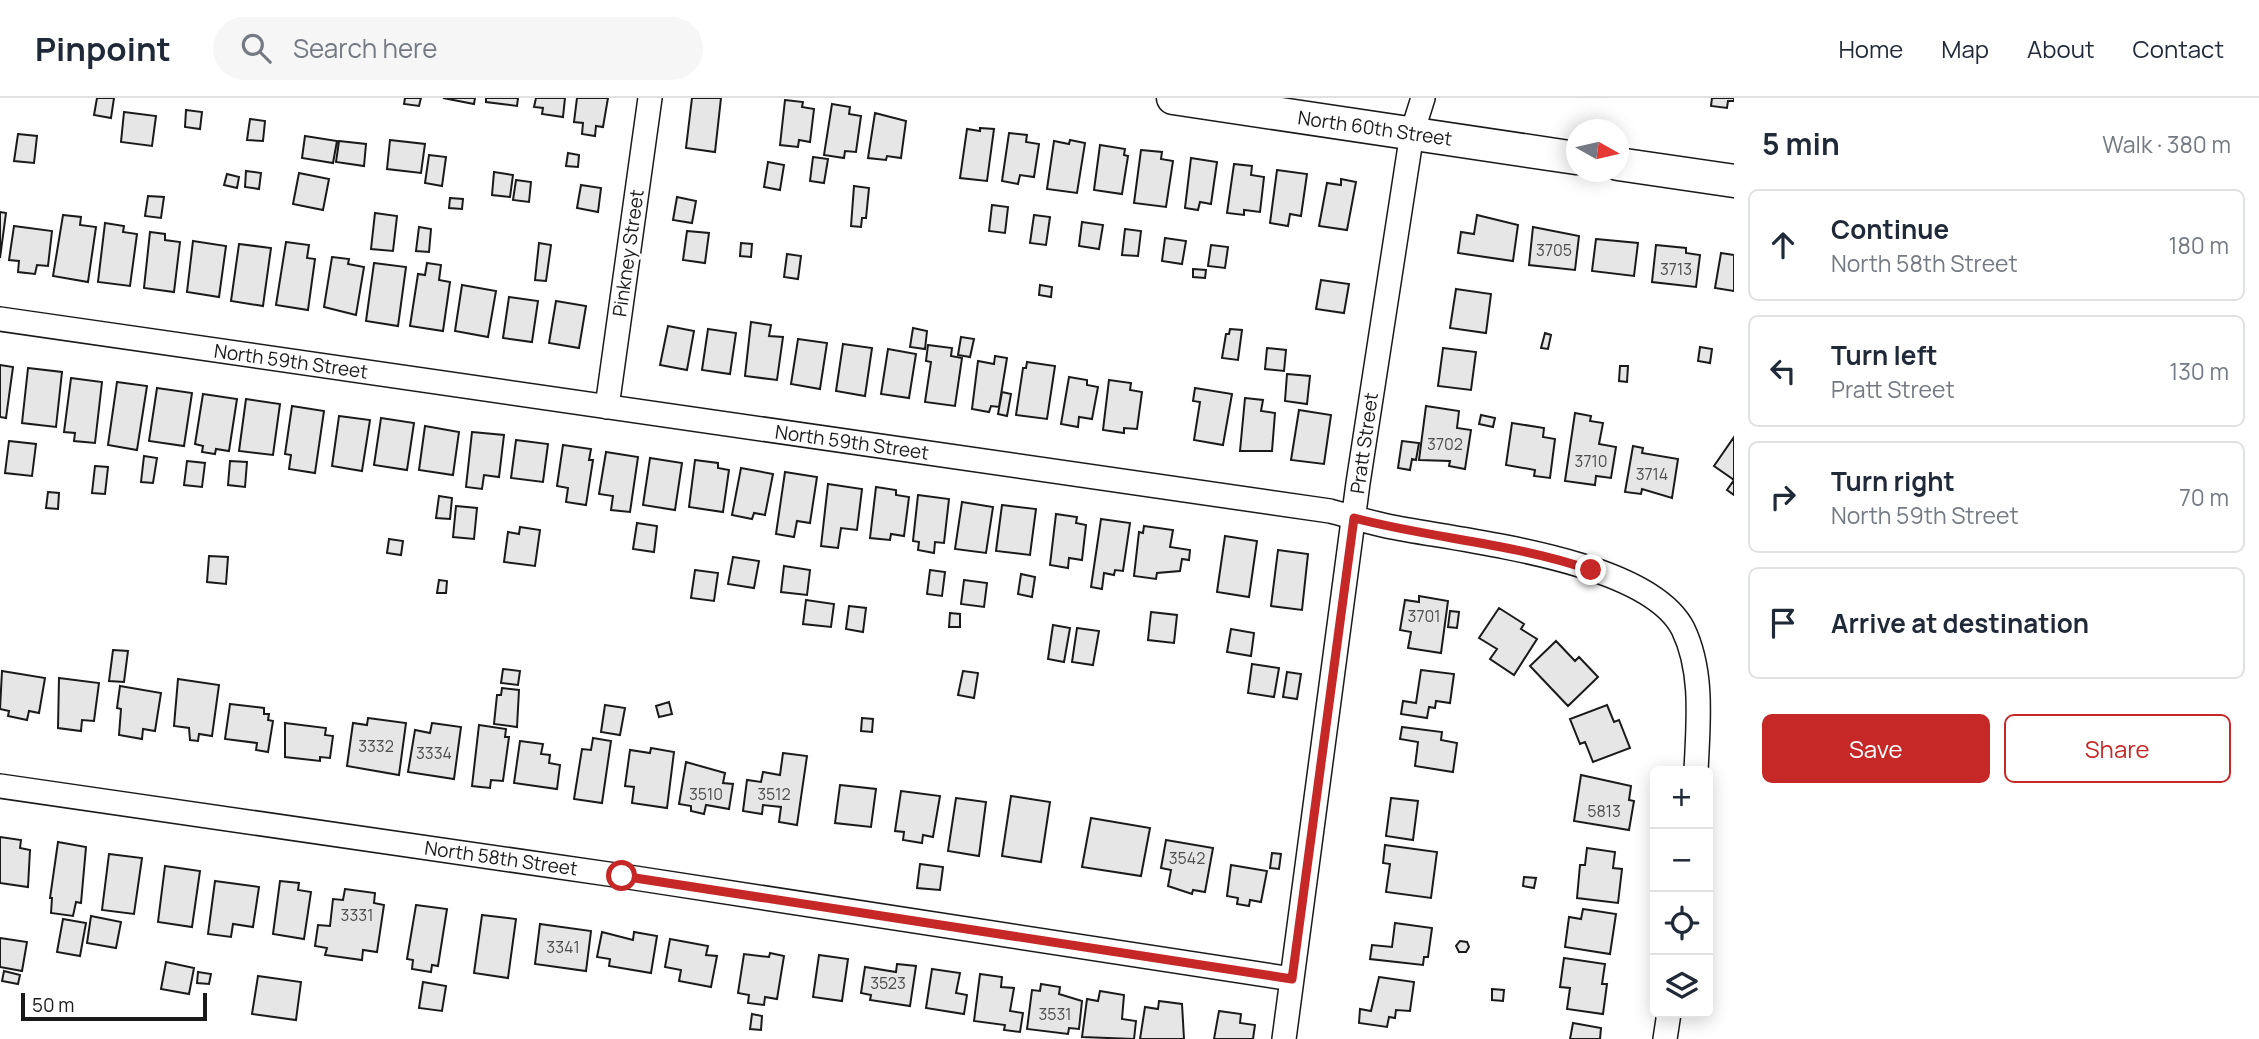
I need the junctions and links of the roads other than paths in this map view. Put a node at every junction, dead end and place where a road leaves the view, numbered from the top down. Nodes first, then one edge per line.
1 (650, 98) edge
2 (1173, 98) edge
3 (1423, 98) edge
4 (1412, 133) junction
5 (1566, 156) edge
6 (1629, 165) edge
7 (1734, 181) edge
8 (0, 319) edge
9 (607, 407) junction
10 (1354, 518) junction
11 (1696, 766) edge
12 (0, 786) edge
13 (1292, 979) junction
14 (1668, 1018) edge
15 (1284, 1039) edge
16 (1665, 1039) edge

1 - 9 street, Pinkney Street
2 - 4 main road, North 60th Street
3 - 4 street, Pratt Street
4 - 5 main road, North 60th Street
4 - 10 street, Pratt Street
6 - 7 main road
8 - 9 street, North 59th Street
9 - 10 street, North 59th Street
10 - 11 street, North 59th Street
10 - 13 street, Pratt Street
12 - 13 street, North 58th Street
13 - 15 street, Pratt Street
14 - 16 street

